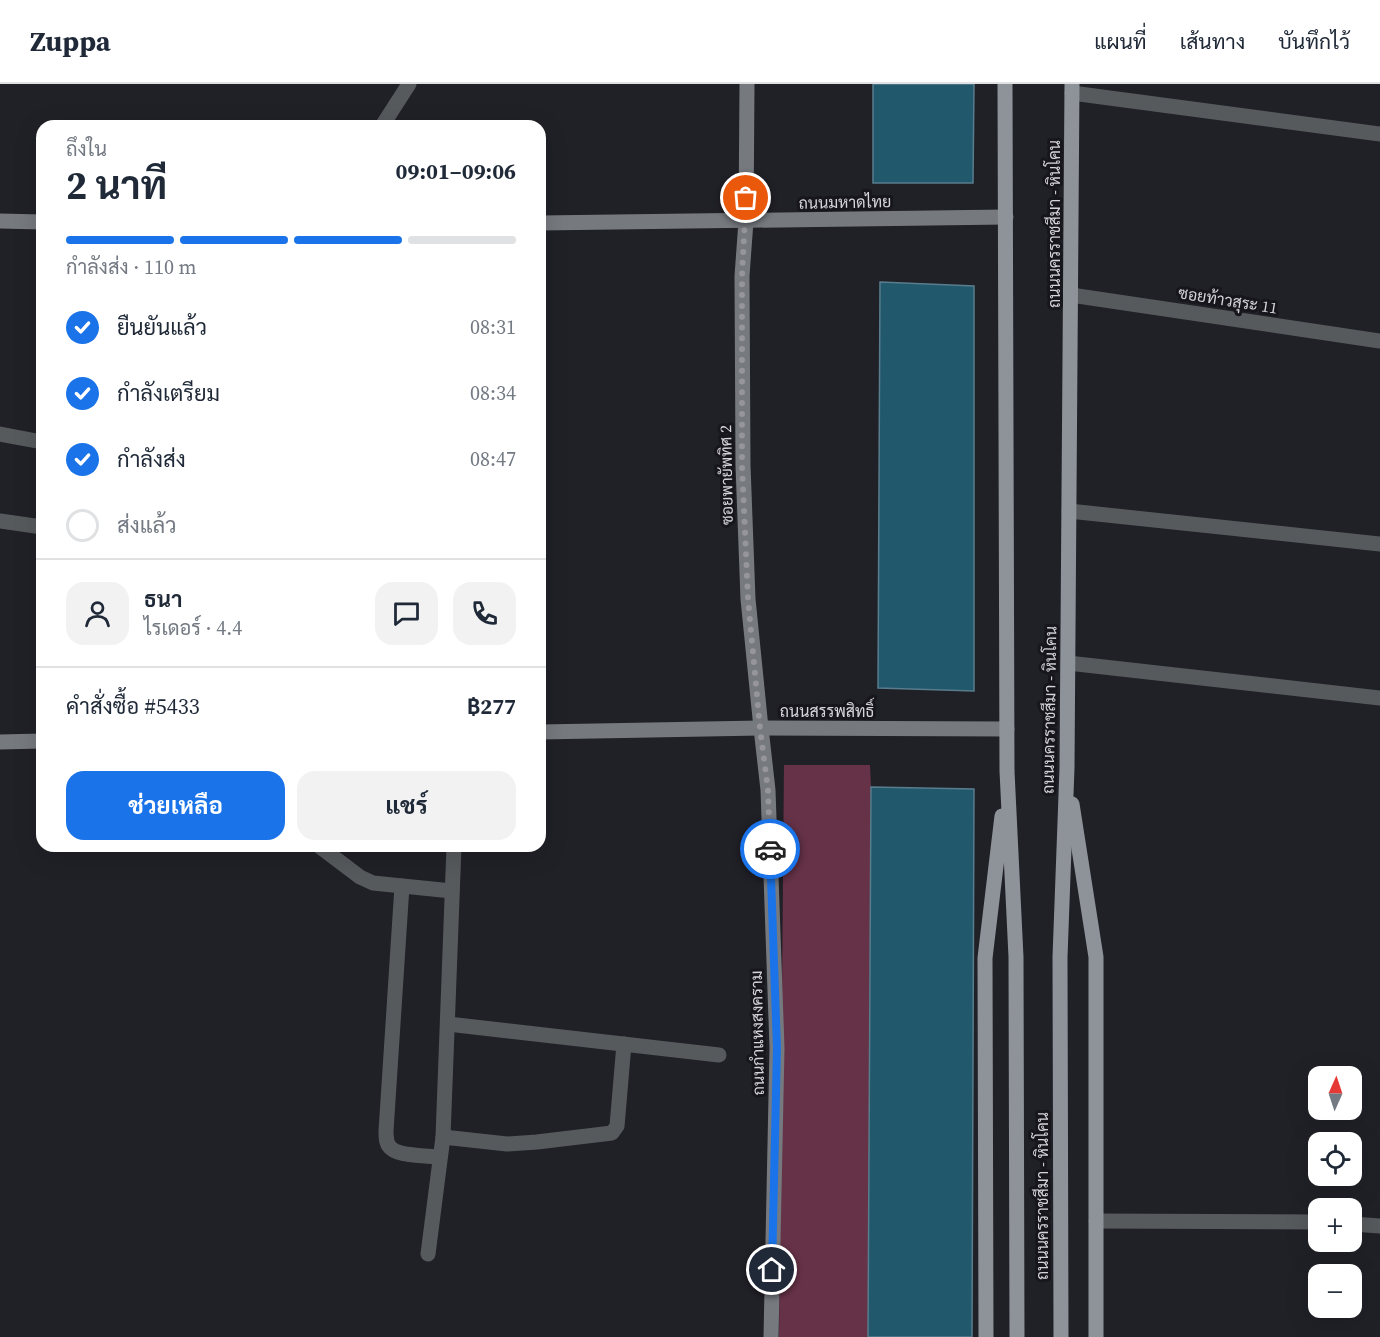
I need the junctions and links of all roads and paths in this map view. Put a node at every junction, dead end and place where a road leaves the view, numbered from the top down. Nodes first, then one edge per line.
1 (409, 84) edge
2 (747, 84) edge
3 (1005, 84) edge
4 (1072, 88) edge
5 (386, 120) edge
6 (1380, 134) edge
7 (1006, 217) junction
8 (0, 221) edge
9 (746, 221) junction
10 (36, 222) edge
11 (546, 223) edge
12 (1071, 295) junction
13 (1380, 341) edge
14 (0, 434) edge
15 (36, 441) edge
16 (1069, 511) junction
17 (0, 521) edge
18 (36, 526) edge
19 (1380, 544) edge
20 (1068, 663) junction
21 (1380, 698) edge
22 (760, 728) junction
23 (1006, 729) junction
24 (546, 732) edge
25 (36, 741) edge
26 (0, 742) edge
27 (1067, 768) junction
28 (1007, 771) junction
29 (327, 852) edge
30 (454, 852) edge
31 (402, 886) junction
32 (452, 891) junction
33 (448, 1024) junction
34 (624, 1044) junction
35 (719, 1055) dead end
36 (443, 1137) junction
37 (440, 1157) junction
38 (1096, 1221) junction
39 (1308, 1222) edge
40 (1362, 1225) edge
41 (1380, 1226) edge
42 (428, 1254) dead end
43 (771, 1337) edge
44 (986, 1337) edge
45 (1017, 1337) edge
46 (1060, 1337) edge
47 (1096, 1337) edge

1 - 5 street
2 - 9 street, ซอยพายัพทิศ 2
3 - 7 main road
4 - 6 street
4 - 12 main road, ถนนนครราชสีมา - หินโคน
7 - 9 street, ถนนมหาดไทย
7 - 23 main road
8 - 10 street
9 - 11 street, ถนนมหาดไทย
9 - 22 street, ซอยพายัพทิศ 2
12 - 13 street, ซอยท้าวสุระ 11
12 - 16 main road, ถนนนครราชสีมา - หินโคน
14 - 15 street
16 - 19 street
16 - 20 main road, ถนนนครราชสีมา - หินโคน
17 - 18 street
20 - 21 street
20 - 27 main road, ถนนนครราชสีมา - หินโคน
22 - 23 street, ถนนสรรพสิทธิ์
22 - 24 street, ถนนสรรพสิทธิ์
22 - 43 street, ถนนกำแหงสงคราม
23 - 28 main road
25 - 26 street
27 - 38 main road
27 - 46 main road, ถนนนครราชสีมา - หินโคน
28 - 44 main road
28 - 45 main road
29 - 31 street
30 - 32 street
31 - 32 street
31 - 37 street
32 - 33 street
33 - 34 street
33 - 36 street
34 - 35 street
34 - 36 street
36 - 37 street
37 - 42 street
38 - 39 street
38 - 47 main road
40 - 41 street

